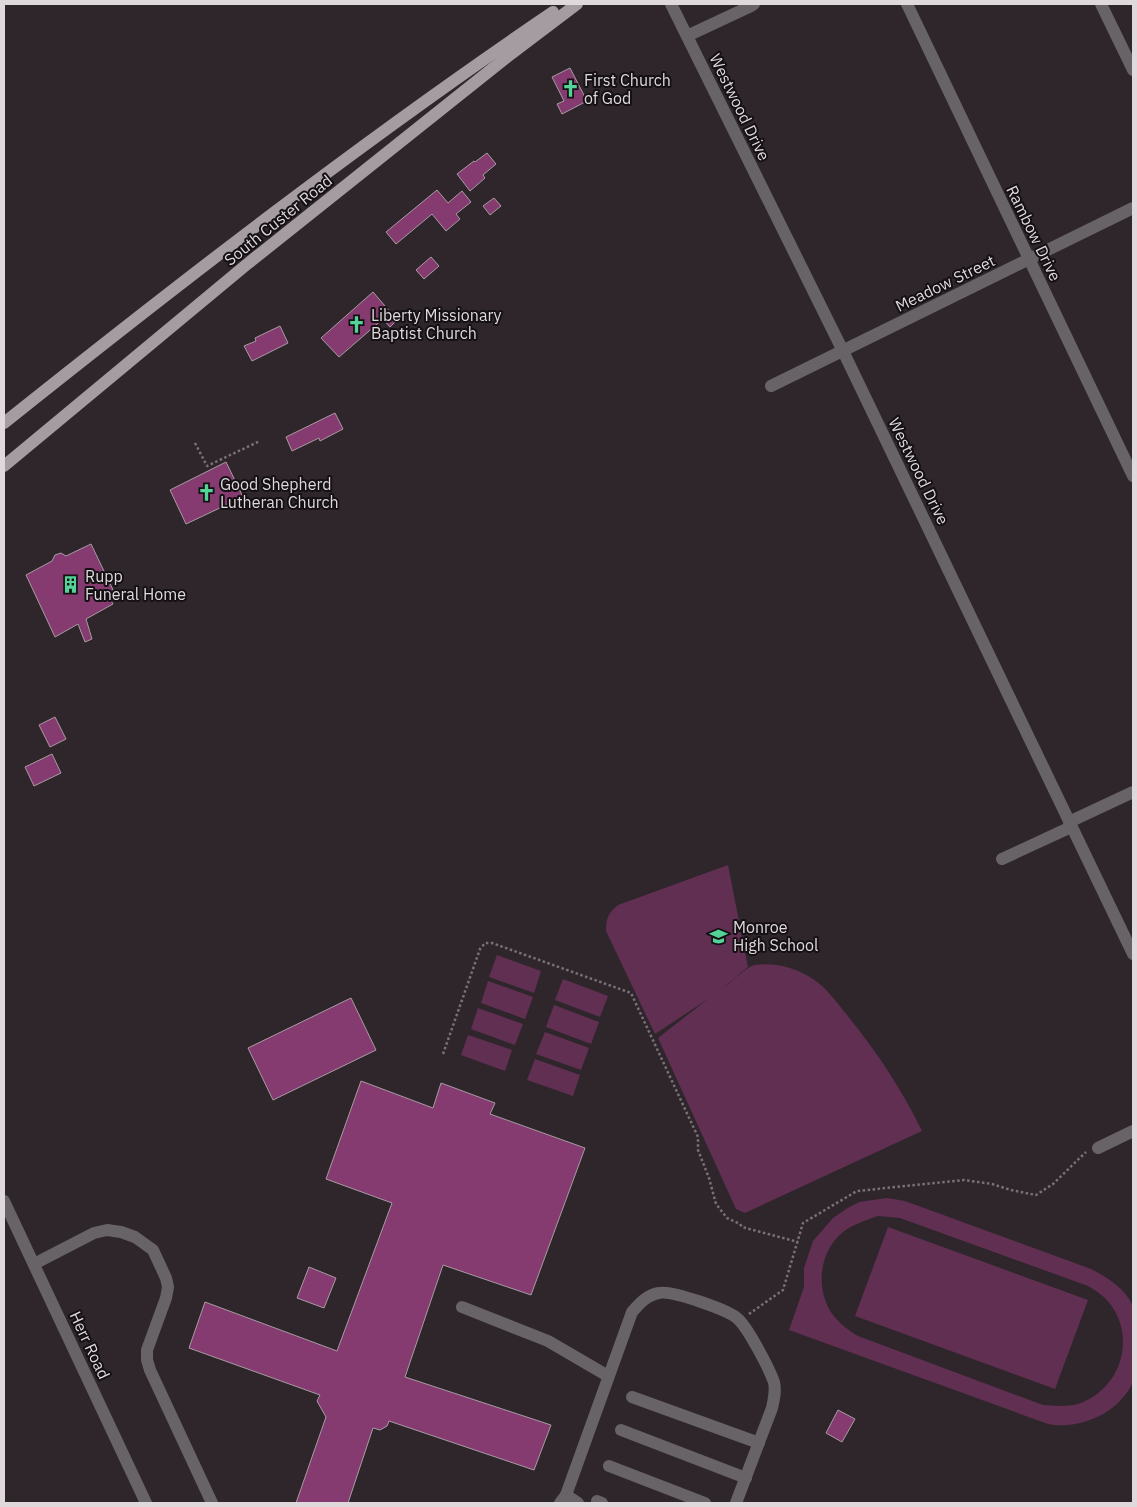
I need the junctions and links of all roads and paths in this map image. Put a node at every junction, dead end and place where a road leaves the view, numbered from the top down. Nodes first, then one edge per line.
1 (565, 4) edge
2 (577, 4) edge
3 (671, 4) edge
4 (754, 4) edge
5 (907, 4) edge
6 (1101, 4) edge
7 (687, 36) junction
8 (1133, 70) edge
9 (1133, 208) edge
10 (1028, 260) junction
11 (843, 351) junction
12 (772, 386) dead end
13 (4, 423) edge
14 (260, 441) dead end
15 (195, 444) dead end
16 (4, 466) edge
17 (1133, 476) edge
18 (1133, 792) edge
19 (1070, 824) junction
20 (1002, 859) dead end
21 (1133, 954) edge
22 (443, 1054) dead end
23 (1133, 1131) edge
24 (1094, 1148) joint
25 (4, 1201) edge
26 (798, 1242) junction
27 (34, 1264) junction
28 (462, 1307) dead end
29 (749, 1314) dead end
30 (608, 1376) junction
31 (632, 1397) dead end
32 (620, 1430) dead end
33 (759, 1443) junction
34 (609, 1466) dead end
35 (746, 1478) junction
36 (563, 1499) edge
37 (146, 1503) edge
38 (212, 1503) edge
39 (578, 1503) edge
40 (705, 1503) edge
41 (736, 1503) edge

1 - 13 main road, South Custer Road
2 - 16 main road, South Custer Road
3 - 7 street, Westwood Drive
4 - 7 street
5 - 10 street, Rambow Drive
6 - 8 street
7 - 11 street, Westwood Drive
9 - 10 street, Meadow Street
10 - 11 street, Meadow Street
10 - 17 street, Rambow Drive
11 - 12 street, Meadow Street
11 - 19 street, Westwood Drive
14 - 15 path
18 - 19 street
19 - 20 street
19 - 21 street, Westwood Drive
22 - 26 path
23 - 24 street
24 - 26 path
25 - 27 street, Herr Road
26 - 29 path
27 - 37 street, Herr Road
27 - 38 street
28 - 30 street
30 - 33 street
30 - 36 street
31 - 33 street
32 - 35 street
33 - 35 street
34 - 40 street
35 - 41 street
36 - 39 street

